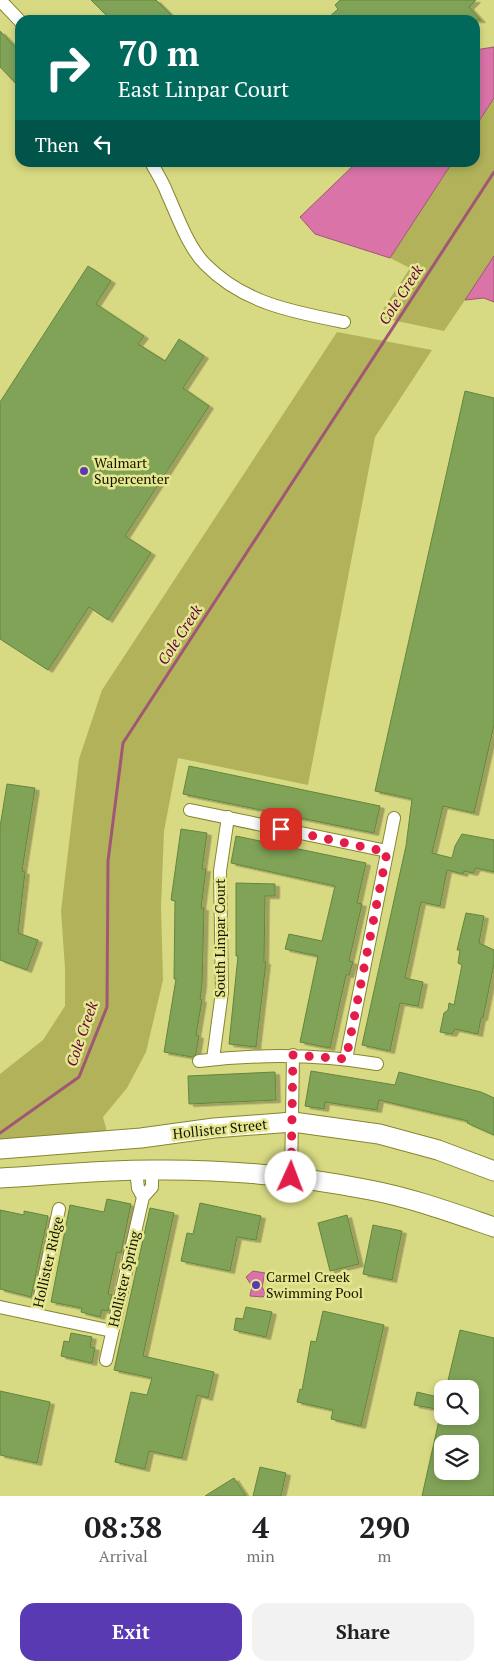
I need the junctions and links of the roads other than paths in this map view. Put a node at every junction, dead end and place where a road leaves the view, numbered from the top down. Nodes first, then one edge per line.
1 (0, 0) edge
2 (15, 16) edge
3 (154, 167) edge
4 (344, 322) dead end
5 (190, 810) dead end
6 (228, 817) junction
7 (394, 818) dead end
8 (387, 852) junction
9 (293, 1055) junction
10 (213, 1059) junction
11 (346, 1059) junction
12 (199, 1061) dead end
13 (377, 1064) dead end
14 (293, 1122) junction
15 (0, 1150) edge
16 (144, 1170) junction
17 (494, 1171) edge
18 (291, 1177) junction
19 (0, 1178) edge
20 (59, 1209) dead end
21 (494, 1227) edge
22 (0, 1307) edge
23 (36, 1315) junction
24 (112, 1331) junction
25 (106, 1360) dead end

1 - 2 street
3 - 4 street
5 - 6 street
6 - 8 street
6 - 10 street, South Linpar Court
7 - 8 street
8 - 11 street
9 - 10 street
9 - 11 street
9 - 14 street
10 - 12 street
11 - 13 street
14 - 15 main road, Hollister Street
14 - 17 main road, Hollister Street
14 - 18 street
16 - 18 main road
16 - 19 main road
16 - 24 street, Hollister Spring
18 - 21 main road
20 - 23 street, Hollister Ridge
22 - 23 street
23 - 24 street
24 - 25 street, Hollister Spring

